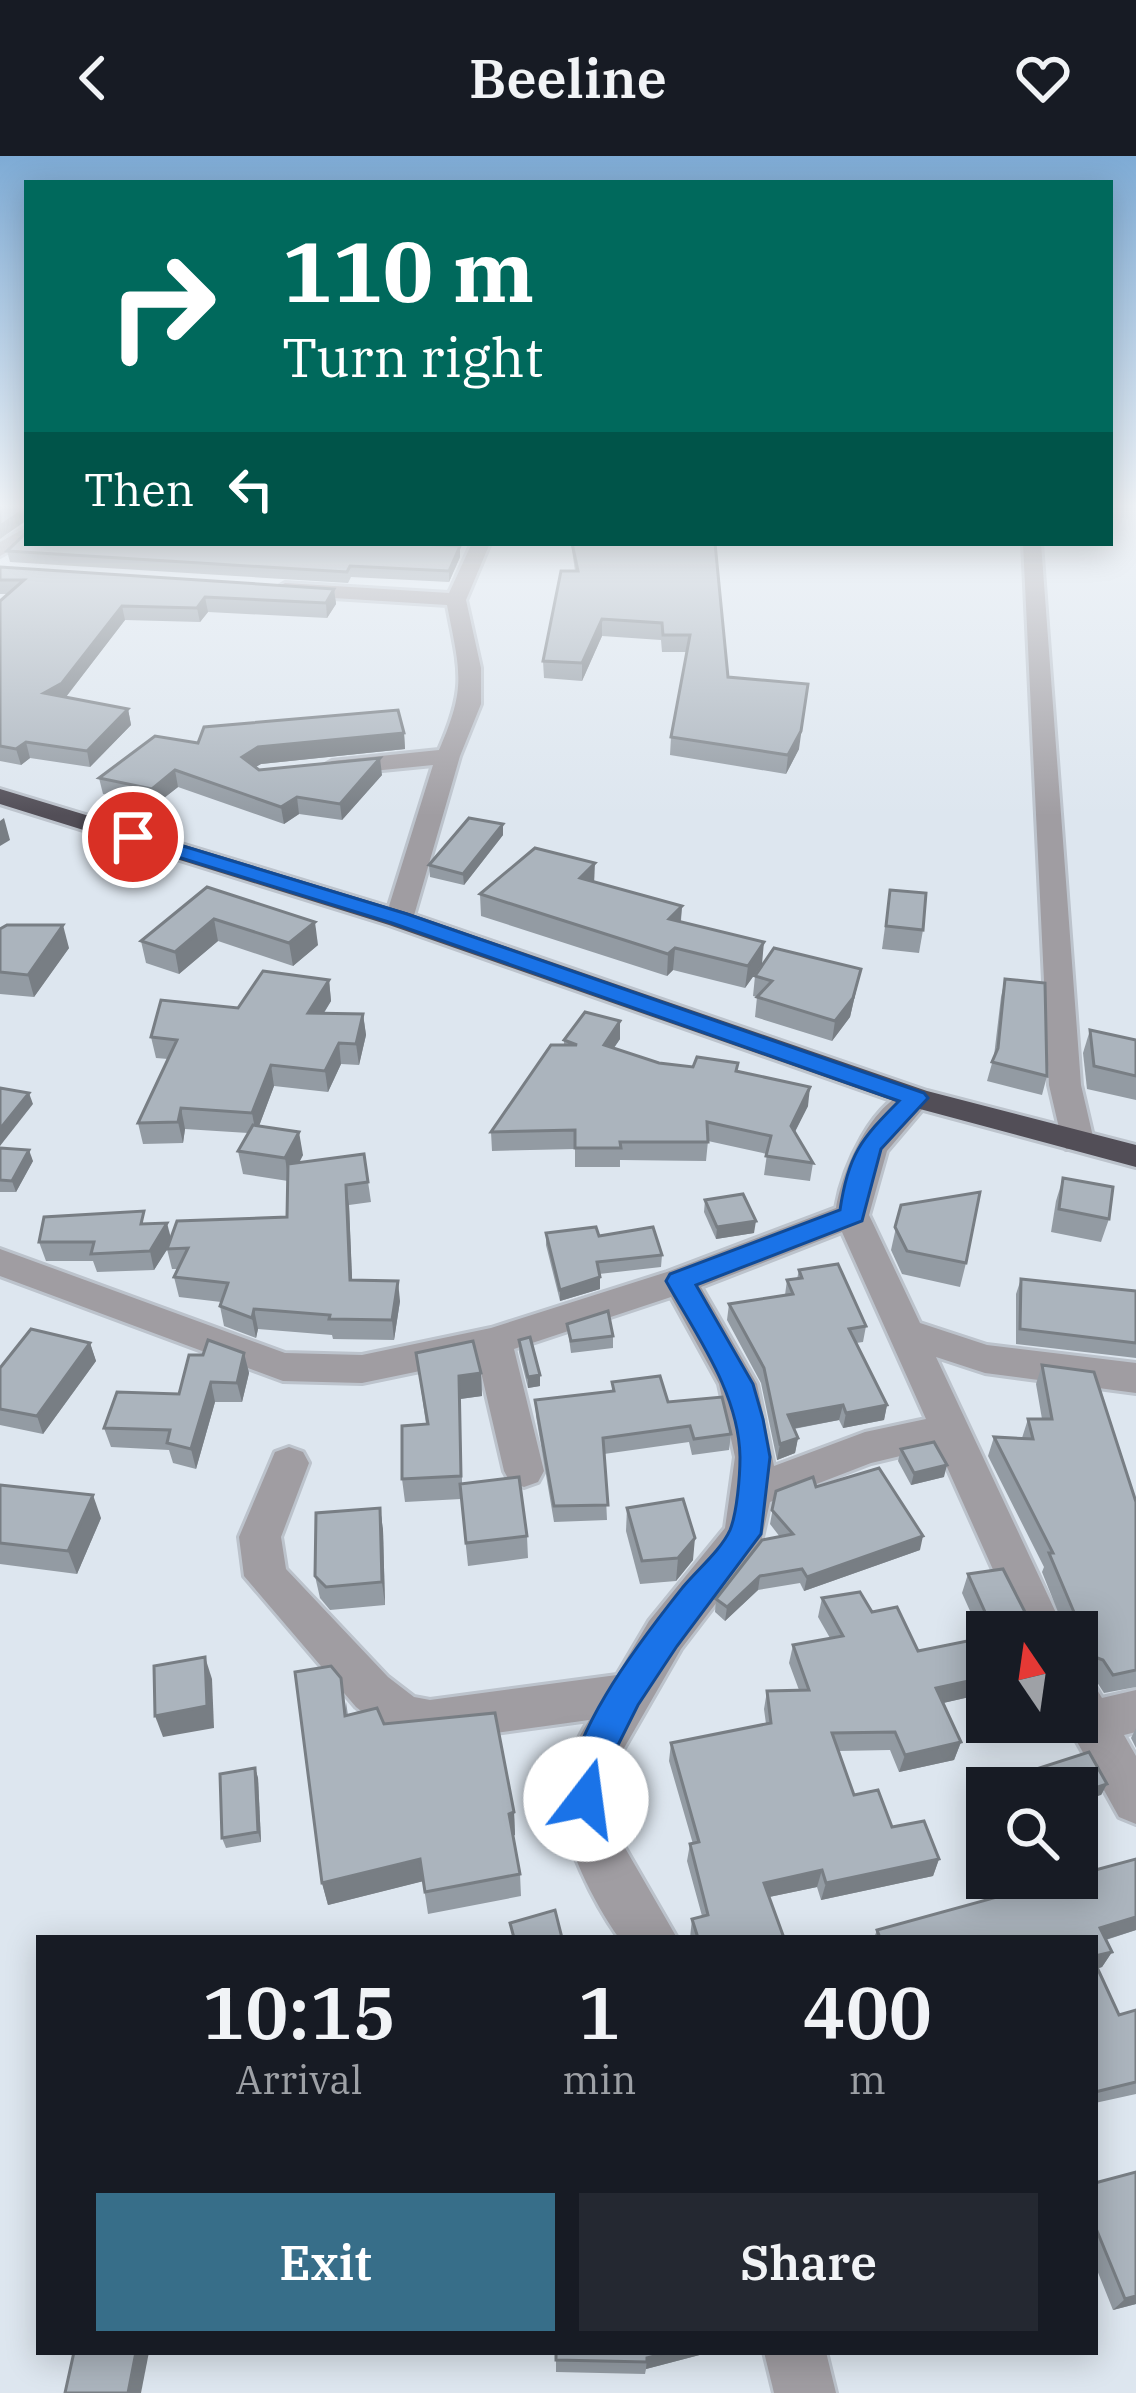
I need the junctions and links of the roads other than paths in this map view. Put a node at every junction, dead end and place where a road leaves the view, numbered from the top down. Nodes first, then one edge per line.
1 (458, 607) edge
2 (1036, 607) edge
3 (448, 756) junction
4 (303, 771) edge
5 (0, 796) edge
6 (399, 919) junction
7 (916, 1098) junction
8 (1078, 1141) junction
9 (1136, 1156) edge
10 (852, 1215) junction
11 (0, 1262) edge
12 (680, 1281) junction
13 (908, 1333) junction
14 (493, 1342) junction
15 (1136, 1378) edge
16 (951, 1429) junction
17 (289, 1462) dead end
18 (524, 1471) dead end
19 (748, 1492) junction
20 (1033, 1611) edge
21 (626, 1694) junction
22 (1101, 1711) edge
23 (1136, 1801) edge
24 (649, 1935) edge
25 (796, 2355) edge
26 (805, 2393) edge

1 - 3 street
2 - 8 street
3 - 4 street
3 - 6 street
5 - 6 highway
6 - 7 highway
7 - 8 highway
7 - 10 street
8 - 9 highway
10 - 12 street
10 - 13 street
11 - 14 street
12 - 14 street
12 - 19 street
13 - 15 street
13 - 16 street
14 - 18 street
16 - 19 street
16 - 20 street
17 - 21 street
19 - 21 street
21 - 24 street
22 - 23 street
25 - 26 street

